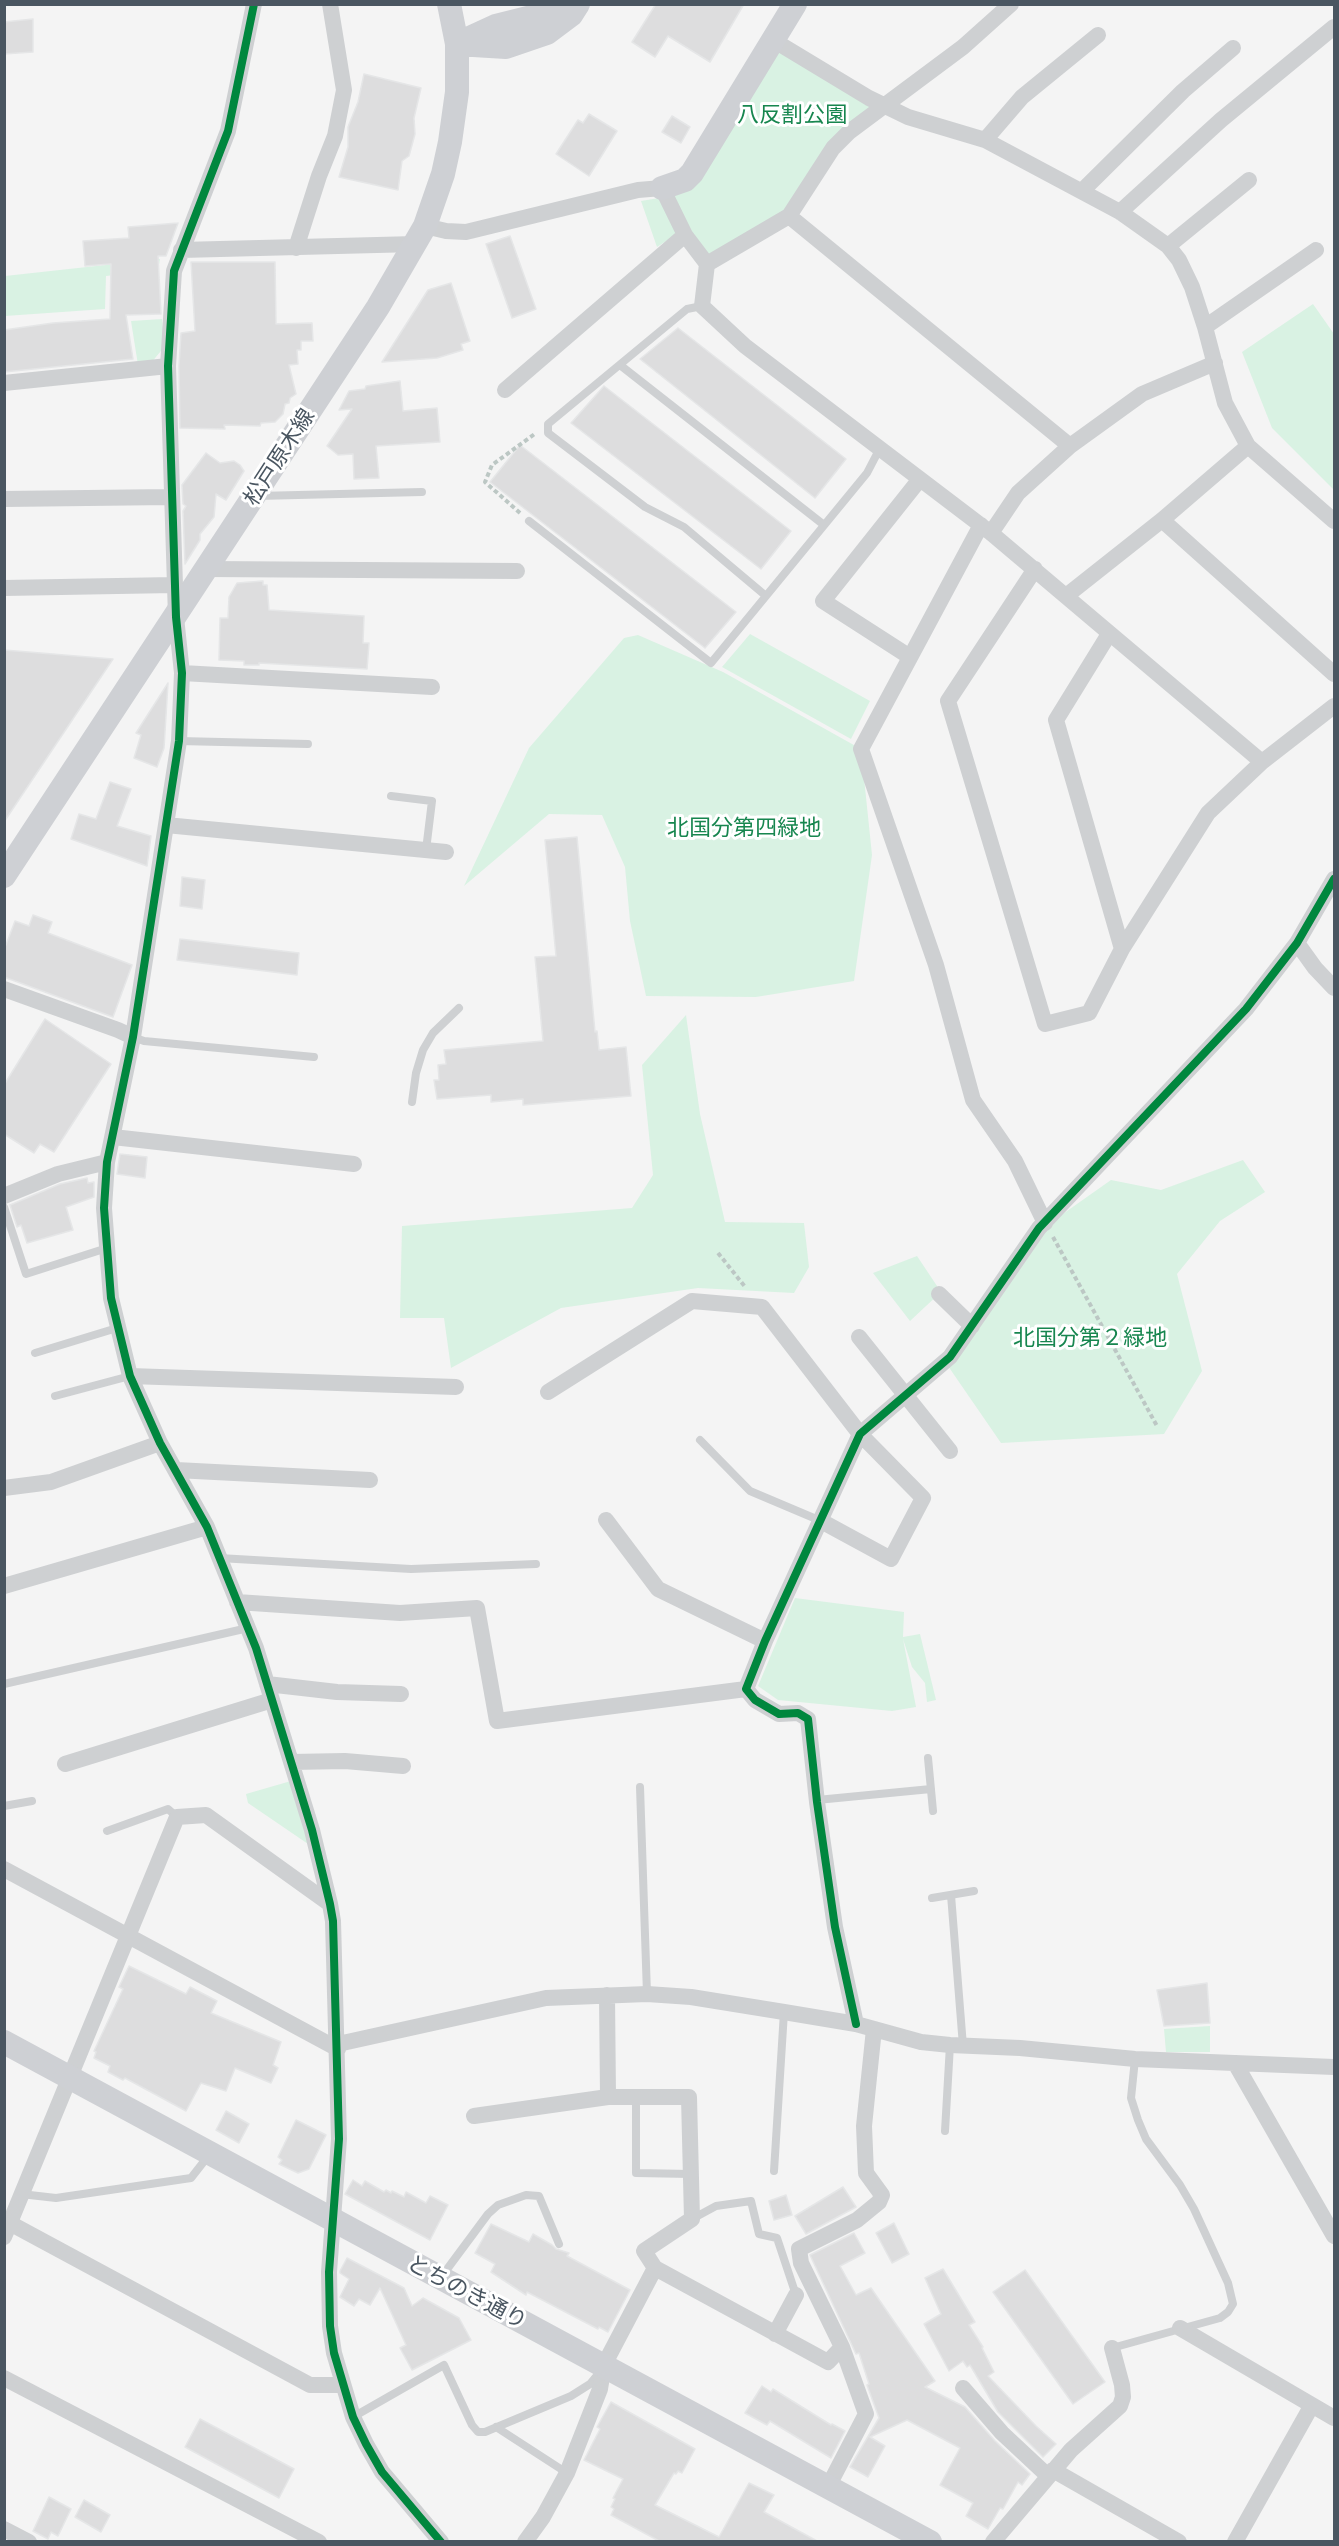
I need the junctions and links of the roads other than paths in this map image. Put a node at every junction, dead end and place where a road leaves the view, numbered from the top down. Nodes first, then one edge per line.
1 (254, 4) edge
2 (330, 4) edge
3 (449, 4) edge
4 (555, 4) edge
5 (578, 4) edge
6 (795, 4) edge
7 (1011, 4) edge
8 (1335, 27) edge
9 (1098, 34) dead end
10 (774, 40) junction
11 (457, 44) junction
12 (1233, 48) dead end
13 (884, 105) junction
14 (985, 140) junction
15 (1249, 180) dead end
16 (662, 188) junction
17 (1082, 191) junction
18 (1120, 213) junction
19 (789, 216) junction
20 (421, 235) junction
21 (685, 235) junction
22 (1168, 246) junction
23 (296, 248) junction
24 (181, 250) junction
25 (1316, 250) dead end
26 (707, 264) junction
27 (702, 306) junction
28 (1205, 327) junction
29 (1215, 363) junction
30 (620, 365) junction
31 (168, 366) junction
32 (4, 383) edge
33 (505, 390) dead end
34 (1070, 446) junction
35 (1248, 446) junction
36 (880, 448) junction
37 (920, 479) junction
38 (422, 492) dead end
39 (253, 496) junction
40 (170, 497) junction
41 (4, 500) edge
42 (1162, 520) junction
43 (530, 521) road end
44 (1335, 522) edge
45 (824, 525) junction
46 (986, 529) junction
47 (207, 569) junction
48 (1035, 569) junction
49 (517, 572) dead end
50 (174, 585) junction
51 (4, 588) edge
52 (766, 596) junction
53 (1066, 596) junction
54 (176, 617) junction
55 (1109, 634) junction
56 (910, 657) junction
57 (182, 672) junction
58 (1335, 674) edge
59 (432, 687) dead end
60 (1335, 706) edge
61 (179, 741) junction
62 (308, 744) dead end
63 (1262, 762) junction
64 (391, 796) dead end
65 (166, 825) junction
66 (426, 850) junction
67 (446, 852) dead end
68 (4, 876) edge
69 (1335, 879) edge
70 (1297, 943) junction
71 (1122, 950) junction
72 (1335, 988) edge
73 (4, 989) edge
74 (459, 1008) dead end
75 (133, 1037) junction
76 (314, 1057) dead end
77 (412, 1101) dead end
78 (113, 1137) junction
79 (107, 1162) junction
80 (354, 1164) dead end
81 (4, 1196) edge
82 (4, 1207) edge
83 (1045, 1223) junction
84 (108, 1248) junction
85 (939, 1294) dead end
86 (972, 1326) junction
87 (117, 1328) junction
88 (859, 1337) dead end
89 (35, 1353) dead end
90 (130, 1376) junction
91 (456, 1387) dead end
92 (548, 1392) dead end
93 (907, 1394) junction
94 (55, 1396) dead end
95 (860, 1434) junction
96 (700, 1440) dead end
97 (160, 1443) junction
98 (950, 1451) dead end
99 (176, 1470) junction
100 (370, 1480) dead end
101 (4, 1488) edge
102 (606, 1520) dead end
103 (821, 1521) junction
104 (207, 1527) junction
105 (219, 1558) junction
106 (536, 1564) dead end
107 (4, 1586) edge
108 (237, 1602) junction
109 (248, 1628) junction
110 (765, 1641) junction
111 (4, 1684) edge
112 (746, 1689) junction
113 (269, 1692) junction
114 (401, 1694) dead end
115 (928, 1758) dead end
116 (291, 1762) junction
117 (65, 1764) dead end
118 (403, 1766) dead end
119 (640, 1787) dead end
120 (931, 1789) junction
121 (817, 1800) junction
122 (32, 1801) dead end
123 (4, 1806) edge
124 (933, 1811) dead end
125 (177, 1817) junction
126 (107, 1832) dead end
127 (4, 1869) edge
128 (974, 1891) dead end
129 (951, 1895) junction
130 (932, 1898) dead end
131 (330, 1904) junction
132 (128, 1937) junction
133 (647, 1994) junction
134 (607, 1995) junction
135 (784, 2012) junction
136 (856, 2024) junction
137 (874, 2029) junction
138 (4, 2042) edge
139 (956, 2045) junction
140 (338, 2046) junction
141 (1135, 2059) junction
142 (1235, 2063) junction
143 (1335, 2067) edge
144 (70, 2077) junction
145 (608, 2097) junction
146 (636, 2097) junction
147 (474, 2116) dead end
148 (945, 2131) dead end
149 (211, 2152) junction
150 (774, 2171) dead end
151 (691, 2174) junction
152 (21, 2194) junction
153 (332, 2219) junction
154 (692, 2219) junction
155 (6, 2227) edge
156 (1335, 2236) edge
157 (559, 2244) dead end
158 (655, 2268) junction
159 (441, 2278) junction
160 (796, 2295) joint
161 (1180, 2328) junction
162 (775, 2334) junction
163 (842, 2347) junction
164 (1112, 2348) joint
165 (604, 2366) junction
166 (4, 2378) edge
167 (342, 2385) junction
168 (963, 2388) dead end
169 (1312, 2405) junction
170 (353, 2417) junction
171 (1335, 2418) edge
172 (496, 2427) junction
173 (1050, 2473) junction
174 (567, 2474) junction
175 (828, 2487) junction
176 (4, 2529) edge
177 (29, 2541) edge
178 (319, 2541) edge
179 (441, 2541) edge
180 (525, 2541) edge
181 (930, 2541) edge
182 (993, 2541) edge
183 (1179, 2541) edge
184 (1235, 2541) edge

1 - 24 street
2 - 23 street
3 - 11 street, 松戸原木線
4 - 11 street
5 - 11 street
6 - 10 street
7 - 13 street
8 - 18 street
9 - 14 street
10 - 13 street
10 - 16 street
11 - 20 street, 松戸原木線
12 - 17 street
13 - 14 street
13 - 19 street
14 - 17 street
15 - 22 street
16 - 20 street
16 - 21 street
17 - 18 street
18 - 22 street
19 - 26 street
19 - 34 street
20 - 23 street
20 - 39 street, 松戸原木線
21 - 26 street
21 - 33 street
22 - 28 street
23 - 24 street
24 - 31 street
25 - 28 street
26 - 27 street
27 - 30 lane
27 - 36 street
28 - 29 street
29 - 34 street
29 - 35 street
30 - 45 lane
30 - 52 lane
31 - 32 street
31 - 40 street
34 - 46 street
35 - 42 street
35 - 44 street
36 - 37 street
36 - 45 lane
37 - 46 street
37 - 56 street
38 - 39 lane
39 - 47 street, 松戸原木線
40 - 41 street
40 - 50 street
42 - 53 street
42 - 58 street
43 - 52 lane
45 - 52 lane
46 - 48 street
46 - 56 street
47 - 49 street
47 - 54 street, 松戸原木線
48 - 53 street
48 - 71 street
50 - 51 street
50 - 54 street
53 - 55 street
54 - 57 street
54 - 68 street, 松戸原木線
55 - 63 street
55 - 71 street
56 - 83 street
57 - 59 street
57 - 61 street
60 - 63 street
61 - 62 lane
61 - 65 street
63 - 71 street
64 - 66 lane
65 - 66 street
65 - 75 street
66 - 67 street
69 - 70 street
70 - 72 street
70 - 83 street
73 - 75 street
74 - 77 lane
75 - 76 lane
75 - 78 street
78 - 79 street
78 - 80 street
79 - 81 street
79 - 84 street
82 - 84 lane
83 - 86 street
84 - 87 street
85 - 86 street
86 - 93 street
87 - 89 lane
87 - 90 street
88 - 93 street
90 - 91 street
90 - 94 lane
90 - 97 street
92 - 95 street
93 - 95 street
93 - 98 street
95 - 103 street
95 - 103 street
96 - 103 lane
97 - 99 street
97 - 101 street
99 - 100 street
99 - 104 street
102 - 110 street
103 - 110 street
104 - 105 street
104 - 107 street
105 - 106 lane
105 - 108 street
108 - 109 street
108 - 112 street
109 - 111 lane
109 - 113 street
110 - 112 street
112 - 121 street
113 - 114 street
113 - 116 street
113 - 117 street
115 - 120 lane
116 - 118 street
116 - 131 street
119 - 133 lane
120 - 121 lane
120 - 124 lane
121 - 136 street
122 - 123 lane
125 - 126 lane
125 - 131 street
125 - 132 street
127 - 132 street
128 - 129 lane
129 - 130 lane
129 - 139 lane
131 - 140 street
132 - 140 street
132 - 144 street
133 - 134 street
133 - 135 street
134 - 140 street
134 - 145 street
135 - 136 street
135 - 150 lane
136 - 137 street
137 - 139 street
137 - 163 street
138 - 144 street, とちのき通り
139 - 141 street
139 - 148 lane
140 - 153 street
141 - 142 street
141 - 161 lane
142 - 143 street
142 - 156 street
144 - 149 street, とちのき通り
144 - 152 street
145 - 146 street
145 - 147 street
146 - 151 street
146 - 151 lane
149 - 152 lane
149 - 153 street, とちのき通り
151 - 154 street
152 - 155 street
153 - 159 street, とちのき通り
153 - 167 street
154 - 158 street
154 - 160 lane
155 - 167 street
157 - 159 lane
158 - 162 street
158 - 165 street
159 - 165 street, とちのき通り
160 - 162 street
161 - 164 lane
161 - 169 street
162 - 163 street
163 - 175 street
164 - 173 street
165 - 172 lane
165 - 174 street
165 - 175 street, とちのき通り
166 - 178 street
167 - 170 street
168 - 173 street
169 - 171 street
169 - 184 street
170 - 172 lane
170 - 179 street
172 - 174 lane
173 - 182 street
173 - 183 street
174 - 180 street
175 - 181 street, とちのき通り
176 - 177 street

